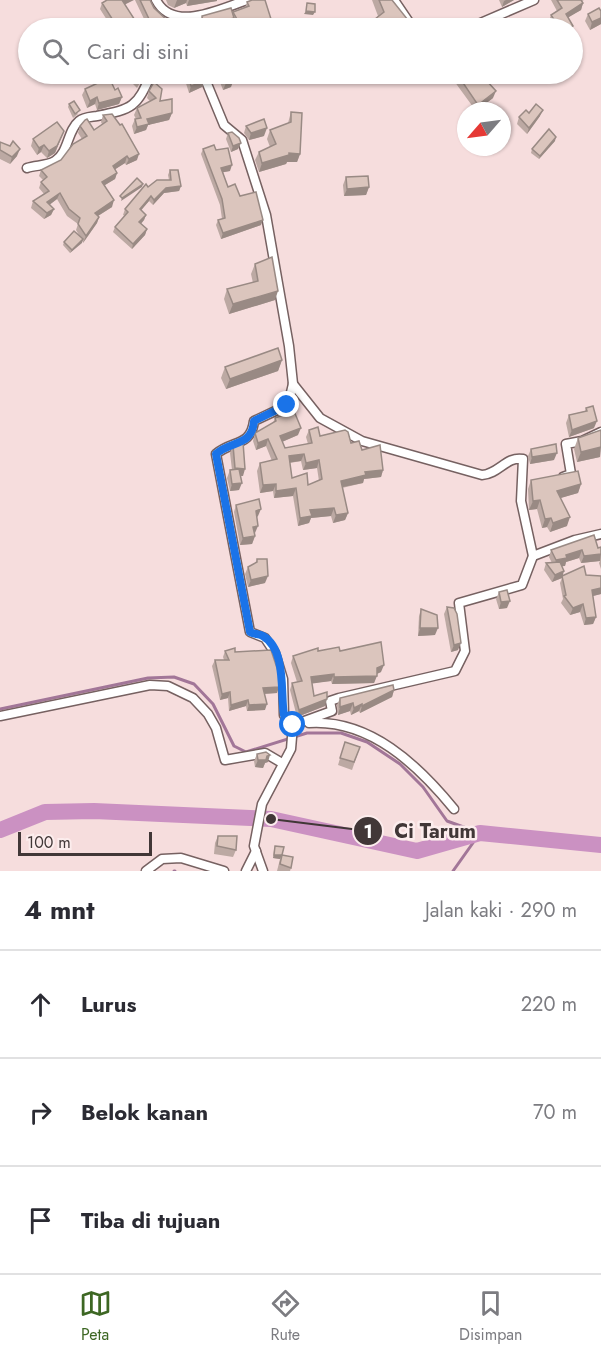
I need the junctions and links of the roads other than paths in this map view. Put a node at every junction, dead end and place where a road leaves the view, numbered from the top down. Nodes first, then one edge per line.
1 (156, 0) edge
2 (247, 0) edge
3 (394, 0) edge
4 (534, 0) edge
5 (191, 17) joint
6 (177, 18) joint
7 (406, 18) edge
8 (492, 18) edge
9 (147, 84) edge
10 (207, 84) edge
11 (27, 168) dead end
12 (293, 384) junction
13 (601, 432) edge
14 (553, 478) edge
15 (533, 482) edge
16 (521, 484) junction
17 (601, 534) edge
18 (533, 556) junction
19 (0, 716) edge
20 (295, 726) junction
21 (282, 763) junction
22 (454, 808) dead end
23 (256, 851) junction
24 (263, 870) edge
25 (146, 871) edge
26 (224, 871) edge
27 (246, 871) edge

1 - 6 street
2 - 5 street
3 - 7 street
4 - 8 street
5 - 6 street
9 - 11 street
10 - 12 street
12 - 16 street
12 - 20 street
13 - 14 street
15 - 16 street
16 - 18 street
17 - 18 street
18 - 20 street
19 - 21 street
20 - 21 street
20 - 22 street
21 - 23 street
23 - 24 street
23 - 27 street
25 - 26 street

